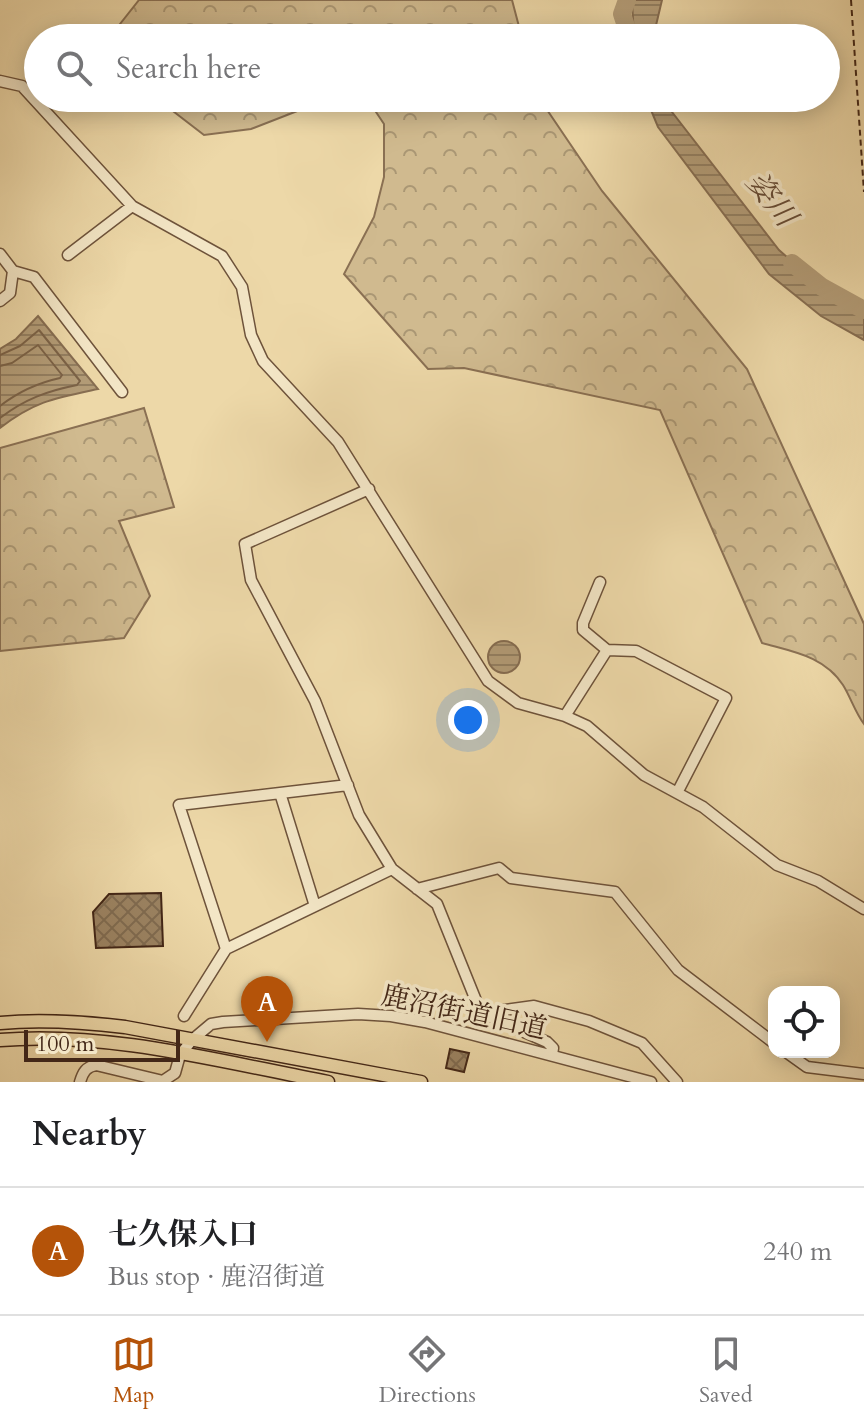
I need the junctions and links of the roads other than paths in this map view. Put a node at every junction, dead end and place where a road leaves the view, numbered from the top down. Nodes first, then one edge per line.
1 (0, 81) edge
2 (24, 88) edge
3 (47, 112) edge
4 (132, 206) junction
5 (0, 254) edge
6 (68, 255) dead end
7 (13, 271) junction
8 (0, 301) edge
9 (122, 392) dead end
10 (369, 489) junction
11 (600, 582) dead end
12 (607, 650) junction
13 (565, 716) junction
14 (348, 785) junction
15 (280, 793) junction
16 (677, 793) junction
17 (392, 869) junction
18 (417, 889) junction
19 (315, 906) junction
20 (864, 909) edge
21 (226, 949) junction
22 (481, 1013) junction
23 (184, 1016) dead end
24 (0, 1023) edge
25 (768, 1038) edge
26 (0, 1040) edge
27 (192, 1040) junction
28 (180, 1055) junction
29 (552, 1055) junction
30 (794, 1058) edge
31 (864, 1074) edge
32 (80, 1082) edge
33 (328, 1082) edge
34 (421, 1082) edge
35 (651, 1082) edge
36 (677, 1082) edge

1 - 2 street
3 - 4 street
4 - 6 street
4 - 10 street
5 - 7 street
7 - 8 street
7 - 9 street
10 - 13 street
10 - 14 street
11 - 12 street
12 - 13 street
12 - 16 street
13 - 16 street
14 - 15 street
14 - 17 street
15 - 19 street
15 - 21 street
16 - 20 street
17 - 18 street
17 - 19 street
18 - 22 street
18 - 25 street
19 - 21 street
21 - 23 street
22 - 29 street
22 - 36 street
24 - 27 main road
26 - 28 main road
27 - 28 street, 鹿沼街道旧道
27 - 29 street, 鹿沼街道旧道
27 - 34 main road
28 - 32 street, 鹿沼街道旧道
28 - 33 main road
29 - 35 street, 鹿沼街道旧道
30 - 31 street

